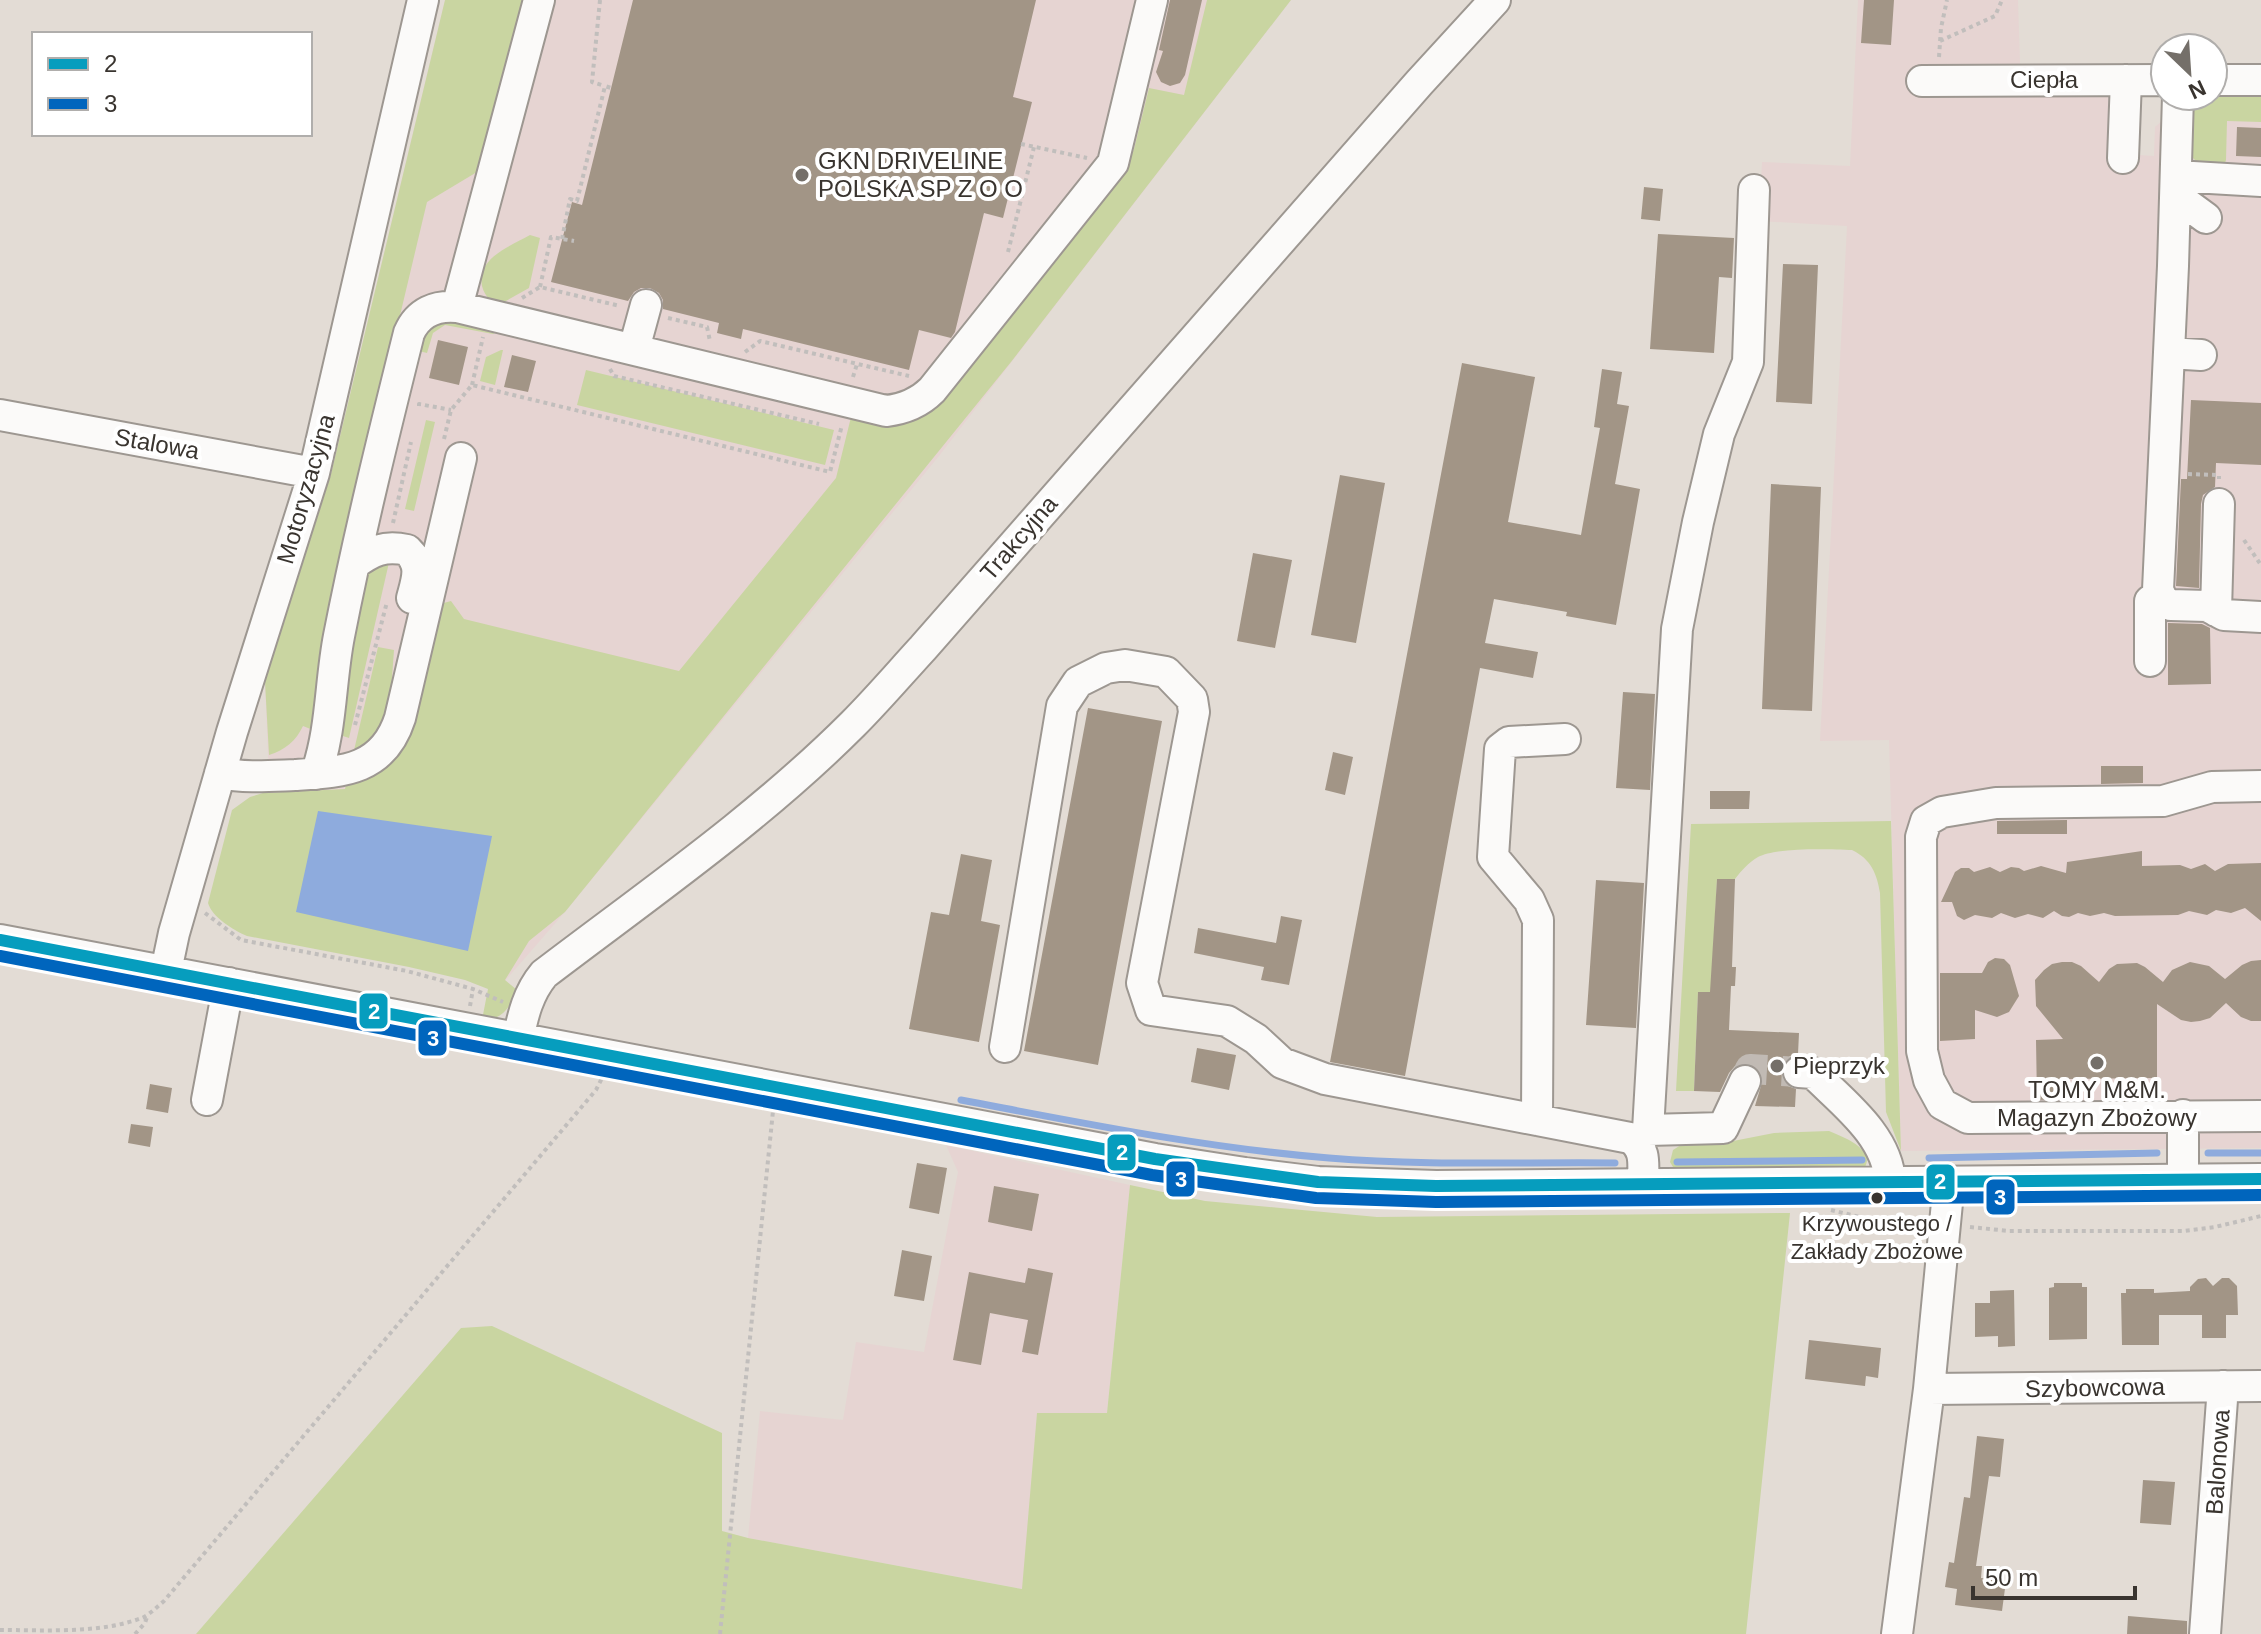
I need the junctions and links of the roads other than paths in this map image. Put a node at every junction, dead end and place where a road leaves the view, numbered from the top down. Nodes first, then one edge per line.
1 (423, 0) edge
2 (539, 0) edge
3 (1152, 0) edge
4 (1495, 0) edge
5 (2126, 80) junction
6 (2149, 80) edge
7 (2229, 80) edge
8 (2261, 80) edge
9 (1930, 81) road end
10 (2177, 112) edge
11 (2123, 158) dead end
12 (2261, 181) edge
13 (2170, 184) junction
14 (1754, 190) dead end
15 (2206, 218) dead end
16 (646, 305) dead end
17 (457, 307) junction
18 (634, 349) junction
19 (2169, 353) junction
20 (2201, 355) dead end
21 (0, 415) edge
22 (453, 450) road end
23 (314, 473) junction
24 (2219, 504) road end
25 (354, 564) junction
26 (2147, 601) junction
27 (2216, 611) junction
28 (2261, 617) edge
29 (2150, 661) dead end
30 (411, 666) junction
31 (1565, 739) dead end
32 (220, 773) junction
33 (316, 774) junction
34 (2261, 786) edge
35 (0, 940) edge
36 (166, 971) junction
37 (229, 983) junction
38 (521, 1025) junction
39 (1005, 1047) dead end
40 (1799, 1072) tunnel mouth
41 (1745, 1081) dead end
42 (207, 1100) dead end
43 (2183, 1115) junction
44 (2261, 1116) edge
45 (1537, 1120) junction
46 (1643, 1136) junction
47 (2261, 1179) edge
48 (2183, 1180) junction
49 (1890, 1182) junction
50 (1949, 1182) junction
51 (1643, 1183) junction
52 (2223, 1386) junction
53 (2261, 1386) edge
54 (1929, 1389) junction
55 (1897, 1634) edge
56 (2205, 1634) edge

1 - 23 street, Motoryzacyjna
2 - 17 street
3 - 18 street
4 - 38 street, Trakcyjna
5 - 6 street, Ciepła
5 - 9 street, Ciepła
5 - 11 street
7 - 8 street
10 - 13 street
12 - 13 street
13 - 15 street
13 - 19 street
14 - 46 street
16 - 18 street
17 - 18 street
17 - 25 street
19 - 20 street
19 - 26 street
21 - 23 street, Stalowa
22 - 30 street
23 - 32 street, Motoryzacyjna
24 - 27 street
25 - 30 street
25 - 33 street
26 - 27 street
26 - 29 street
27 - 28 street
30 - 33 street
31 - 45 street
32 - 33 street
32 - 36 street, Motoryzacyjna
34 - 43 street
35 - 36 street
36 - 37 street
37 - 38 street
37 - 42 street
38 - 51 street
39 - 45 street
40 - 49 street
41 - 46 street
43 - 44 street
43 - 48 street
45 - 46 street
46 - 51 street
47 - 48 street
48 - 50 street
49 - 50 street
49 - 51 street
50 - 54 street
52 - 53 street, Szybowcowa
52 - 54 street, Szybowcowa
52 - 56 street, Balonowa
54 - 55 street

